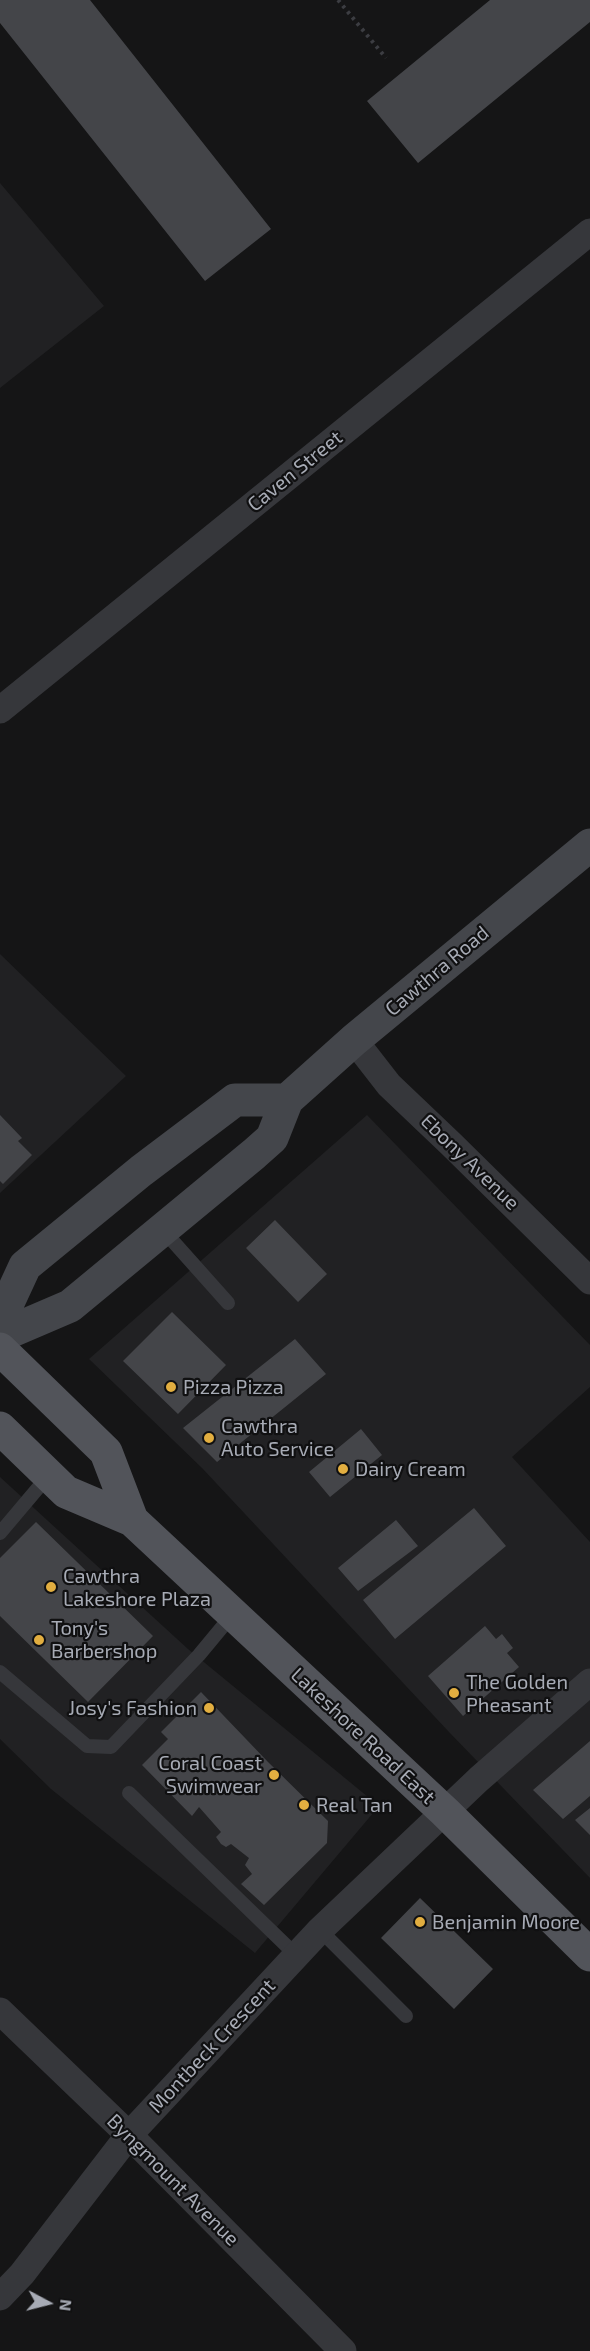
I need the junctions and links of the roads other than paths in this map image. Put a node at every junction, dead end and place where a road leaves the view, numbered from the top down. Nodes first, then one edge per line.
1 (590, 232) edge
2 (0, 710) edge
3 (590, 845) edge
4 (354, 1040) junction
5 (287, 1100) junction
6 (162, 1229) junction
7 (590, 1281) edge
8 (228, 1303) dead end
9 (0, 1320) edge
10 (0, 1336) edge
11 (0, 1349) edge
12 (0, 1428) edge
13 (49, 1475) junction
14 (132, 1520) junction
15 (0, 1533) edge
16 (234, 1614) junction
17 (0, 1672) edge
18 (590, 1682) edge
19 (129, 1793) dead end
20 (445, 1812) junction
21 (320, 1930) junction
22 (590, 1955) edge
23 (297, 1956) junction
24 (0, 2011) edge
25 (406, 2016) dead end
26 (129, 2135) junction
27 (0, 2297) edge
28 (343, 2351) edge

1 - 2 street, Caven Street
3 - 4 main road, Cawthra Road
4 - 5 main road, Cawthra Road
4 - 7 street, Ebony Avenue
5 - 6 main road, Cawthra Road
5 - 9 main road
6 - 8 lane
6 - 10 main road, Cawthra Road
11 - 14 main road, Lakeshore Road East
12 - 13 main road, Lakeshore Road East
13 - 14 main road, Lakeshore Road East
13 - 15 lane
14 - 16 main road, Lakeshore Road East
16 - 17 lane
16 - 20 main road, Lakeshore Road East
18 - 20 street, Montbeck Crescent
19 - 23 lane
20 - 21 street, Montbeck Crescent
20 - 22 main road, Lakeshore Road East
21 - 23 street, Montbeck Crescent
21 - 25 lane
23 - 26 street, Montbeck Crescent
24 - 26 street, Byngmount Avenue
26 - 27 street, Montbeck Crescent
26 - 28 street, Byngmount Avenue

